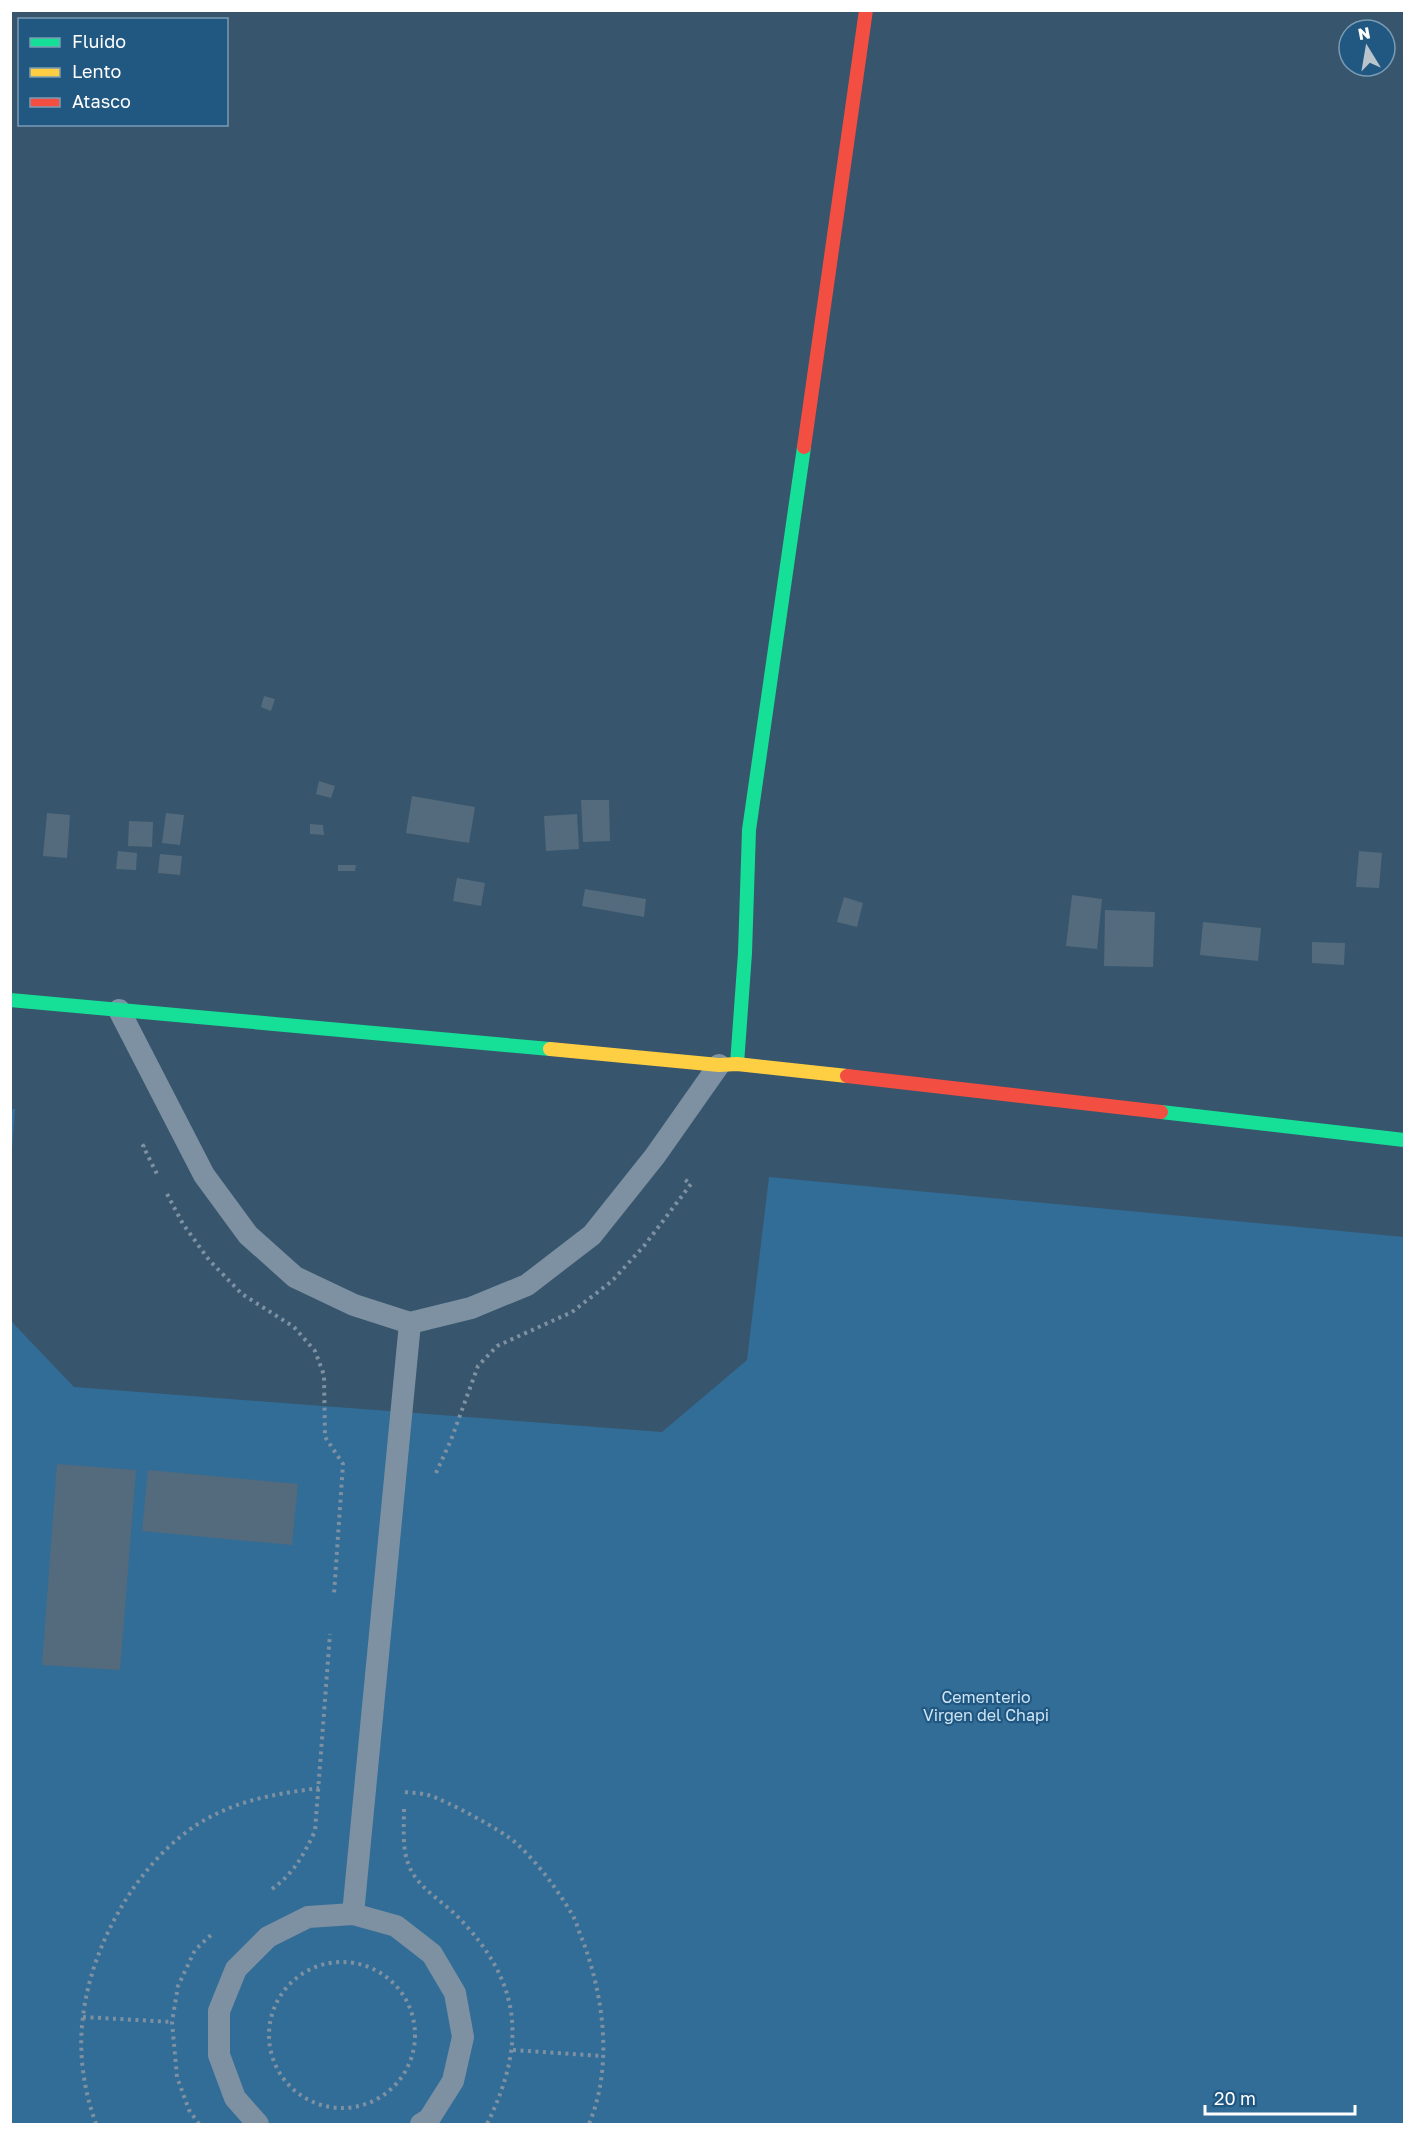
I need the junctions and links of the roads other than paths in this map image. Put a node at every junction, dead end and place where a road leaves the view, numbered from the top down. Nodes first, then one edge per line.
1 (866, 10) edge
2 (10, 1000) edge
3 (119, 1010) junction
4 (728, 1065) junction
5 (1404, 1140) edge
6 (410, 1323) junction
7 (353, 1914) junction
8 (258, 2124) edge
9 (421, 2124) edge

1 - 4 street
2 - 3 street
3 - 4 street
3 - 6 lane
4 - 5 street
4 - 6 lane
6 - 7 lane
7 - 8 lane
7 - 9 lane

